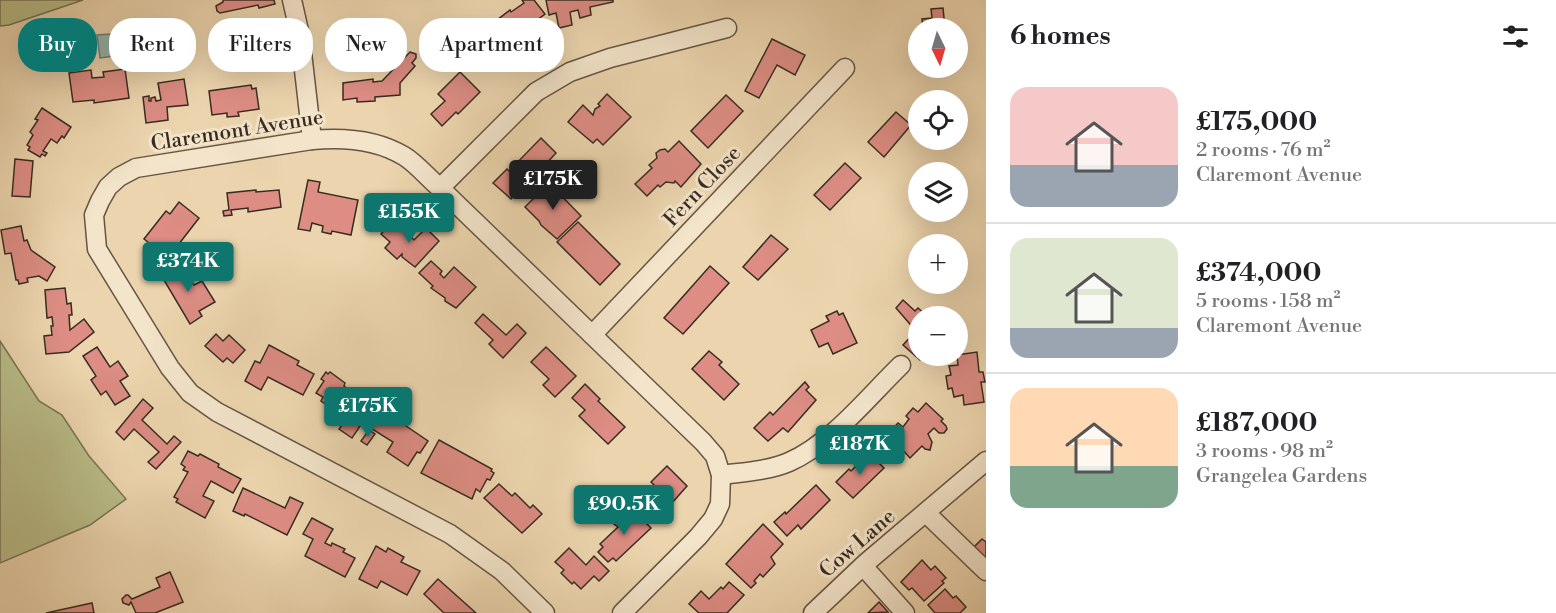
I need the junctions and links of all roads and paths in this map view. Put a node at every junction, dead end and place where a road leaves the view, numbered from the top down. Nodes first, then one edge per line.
1 (292, 0) edge
2 (727, 28) dead end
3 (845, 68) dead end
4 (312, 140) junction
5 (440, 188) junction
6 (592, 336) junction
7 (901, 365) dead end
8 (986, 461) edge
9 (721, 475) junction
10 (926, 513) junction
11 (863, 566) junction
12 (986, 571) edge
13 (545, 613) edge
14 (622, 613) edge
15 (813, 613) edge
16 (905, 613) edge

1 - 4 street
2 - 5 street
3 - 6 street, Fern Close
4 - 5 street, Claremont Avenue
4 - 13 street, Claremont Avenue
5 - 6 street, Claremont Avenue
6 - 9 street, Claremont Avenue
7 - 9 street
8 - 10 street, Cow Lane
9 - 14 street, Claremont Avenue
10 - 11 street, Cow Lane
10 - 12 street
11 - 15 street, Cow Lane
11 - 16 street

